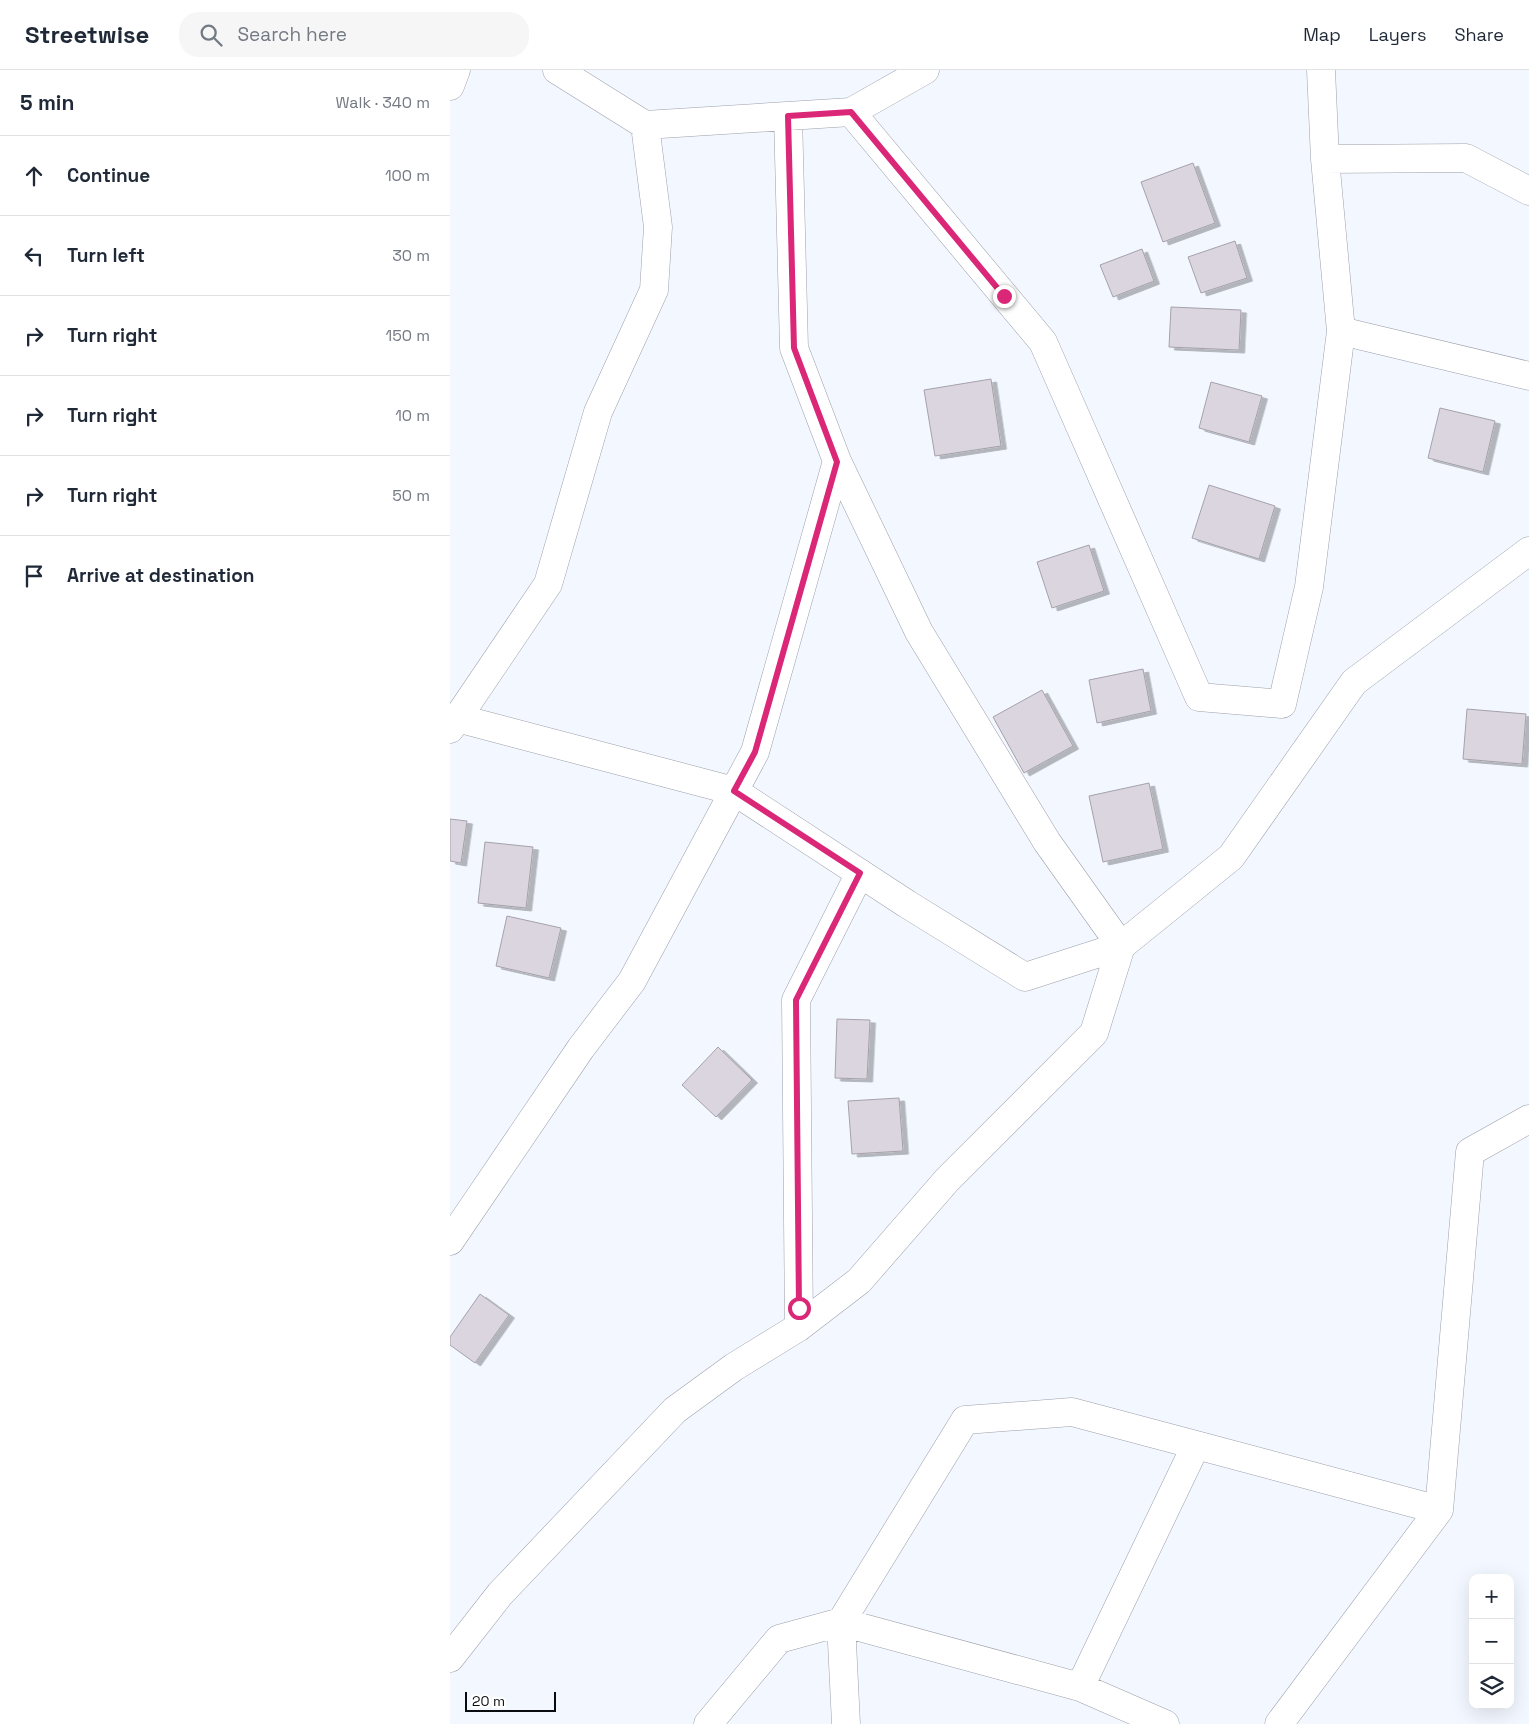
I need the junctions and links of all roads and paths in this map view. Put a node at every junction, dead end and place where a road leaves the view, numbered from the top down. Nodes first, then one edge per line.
1 (456, 70) edge
2 (557, 70) edge
3 (925, 70) edge
4 (1320, 70) edge
5 (450, 86) edge
6 (851, 112) junction
7 (788, 116) junction
8 (645, 125) junction
9 (1325, 159) junction
10 (1529, 191) edge
11 (1341, 331) junction
12 (1529, 376) edge
13 (837, 462) junction
14 (1529, 551) edge
15 (454, 723) edge
16 (734, 791) junction
17 (860, 873) junction
18 (1121, 946) junction
19 (1529, 1119) edge
20 (450, 1240) edge
21 (799, 1327) junction
22 (1196, 1445) junction
23 (1439, 1510) junction
24 (841, 1622) junction
25 (450, 1658) edge
26 (1080, 1687) junction
27 (708, 1724) edge
28 (846, 1724) edge
29 (1165, 1724) edge
30 (1279, 1724) edge

1 - 5 street
2 - 8 street
3 - 6 street
4 - 9 street
6 - 7 street
6 - 11 street
7 - 8 street
7 - 13 street
8 - 15 street
9 - 10 street
9 - 11 street
11 - 12 street
13 - 16 street
13 - 18 street
14 - 18 street
15 - 16 street
16 - 17 street
16 - 20 street
17 - 18 street
17 - 21 street
18 - 21 street
19 - 23 street
21 - 25 street
22 - 23 street
22 - 24 street
22 - 26 street
23 - 30 street
24 - 26 street
24 - 27 street
24 - 28 street
26 - 29 street

